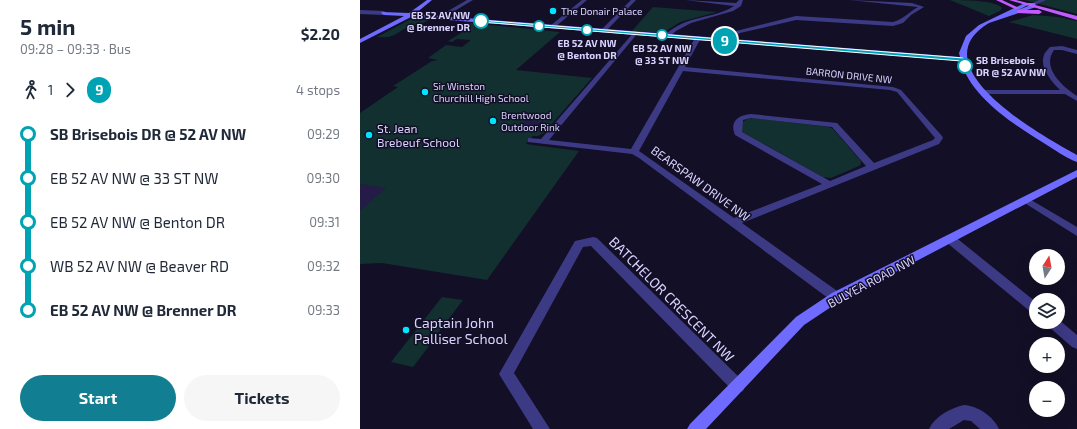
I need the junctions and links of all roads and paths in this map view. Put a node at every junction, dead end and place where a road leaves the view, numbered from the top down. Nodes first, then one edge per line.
1 (430, 0) edge
2 (471, 0) edge
3 (585, 0) edge
4 (634, 0) edge
5 (687, 0) edge
6 (851, 0) edge
7 (998, 0) edge
8 (1011, 0) edge
9 (1020, 0) edge
10 (1044, 0) edge
11 (419, 2) edge
12 (740, 2) edge
13 (1027, 4) junction
14 (1033, 5) junction
15 (1019, 10) junction
16 (360, 12) edge
17 (384, 13) junction
18 (402, 15) junction
19 (410, 15) junction
20 (1077, 17) edge
21 (439, 18) junction
22 (552, 27) junction
23 (603, 31) junction
24 (635, 33) junction
25 (360, 36) edge
26 (667, 36) junction
27 (698, 38) junction
28 (360, 41) edge
29 (729, 41) junction
30 (1077, 52) edge
31 (963, 60) junction
32 (680, 69) junction
33 (982, 92) junction
34 (1066, 92) junction
35 (1077, 99) edge
36 (531, 140) dead end
37 (543, 142) junction
38 (634, 152) junction
39 (1077, 158) edge
40 (872, 167) junction
41 (1077, 173) edge
42 (829, 184) junction
43 (1026, 200) junction
44 (734, 222) junction
45 (1077, 232) edge
46 (950, 239) junction
47 (836, 297) junction
48 (1029, 303) edge
49 (1060, 329) edge
50 (1077, 343) edge
51 (738, 386) junction
52 (542, 429) edge
53 (695, 429) edge
54 (937, 429) edge
55 (991, 429) edge

1 - 19 street
2 - 21 street
3 - 22 street
4 - 23 street
5 - 12 street
6 - 29 street
7 - 15 main road
8 - 13 main road
9 - 14 main road
10 - 14 street
11 - 17 street
11 - 18 street
12 - 26 street
13 - 14 main road
13 - 15 street
14 - 15 street
14 - 20 main road
15 - 20 main road
15 - 31 street
16 - 17 street
17 - 18 street
18 - 19 street
18 - 25 street
19 - 21 street
19 - 28 street
21 - 22 street
22 - 23 street
23 - 24 street
24 - 26 street
24 - 37 street
26 - 27 street
27 - 29 street
27 - 32 street
29 - 31 street
30 - 34 street
31 - 33 street
32 - 38 street
32 - 40 street, BARRON DRIVE NW
33 - 34 street
33 - 39 street
34 - 35 street
36 - 37 street, BEARSPAW DRIVE NW
37 - 38 street, BEARSPAW DRIVE NW
38 - 44 street, BEARSPAW DRIVE NW
40 - 42 street, BARRON DRIVE NW
40 - 42 street
41 - 43 street, BULYEA ROAD NW
42 - 44 street, BARRON DRIVE NW
43 - 45 street
43 - 46 street, BULYEA ROAD NW
44 - 47 street, BEARSPAW DRIVE NW
46 - 47 street, BULYEA ROAD NW
46 - 48 street
47 - 51 street, BULYEA ROAD NW
49 - 50 street
51 - 52 street, BATCHELOR CRESCENT NW
51 - 53 street, BULYEA ROAD NW
54 - 55 street

